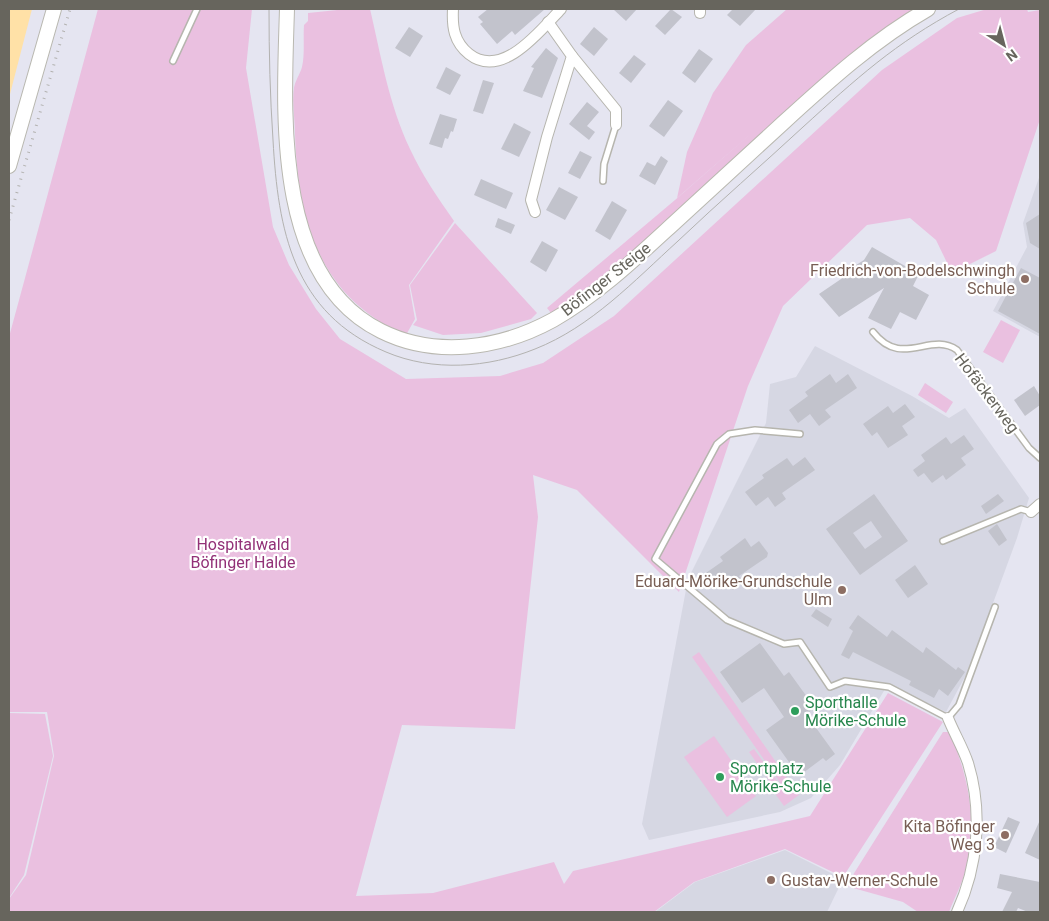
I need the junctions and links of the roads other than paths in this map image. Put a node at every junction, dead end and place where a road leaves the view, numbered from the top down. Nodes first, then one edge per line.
1 (54, 9) edge
2 (197, 9) edge
3 (287, 9) edge
4 (453, 9) edge
5 (561, 9) edge
6 (928, 9) edge
7 (548, 22) junction
8 (572, 56) junction
9 (173, 61) dead end
10 (616, 125) joint
11 (9, 166) edge
12 (603, 181) dead end
13 (535, 212) dead end
14 (874, 332) dead end
15 (800, 434) dead end
16 (1040, 458) edge
17 (1040, 504) edge
18 (1031, 512) joint
19 (943, 541) dead end
20 (995, 607) dead end
21 (948, 718) junction
22 (956, 912) edge

1 - 11 street
2 - 9 lane
3 - 6 street, Böfinger Steige
4 - 7 street
5 - 7 street
7 - 8 street
8 - 10 street
8 - 13 street
10 - 12 lane
14 - 16 lane, Hofäckerweg
15 - 21 lane
17 - 18 street
18 - 19 lane
20 - 21 lane
21 - 22 street

